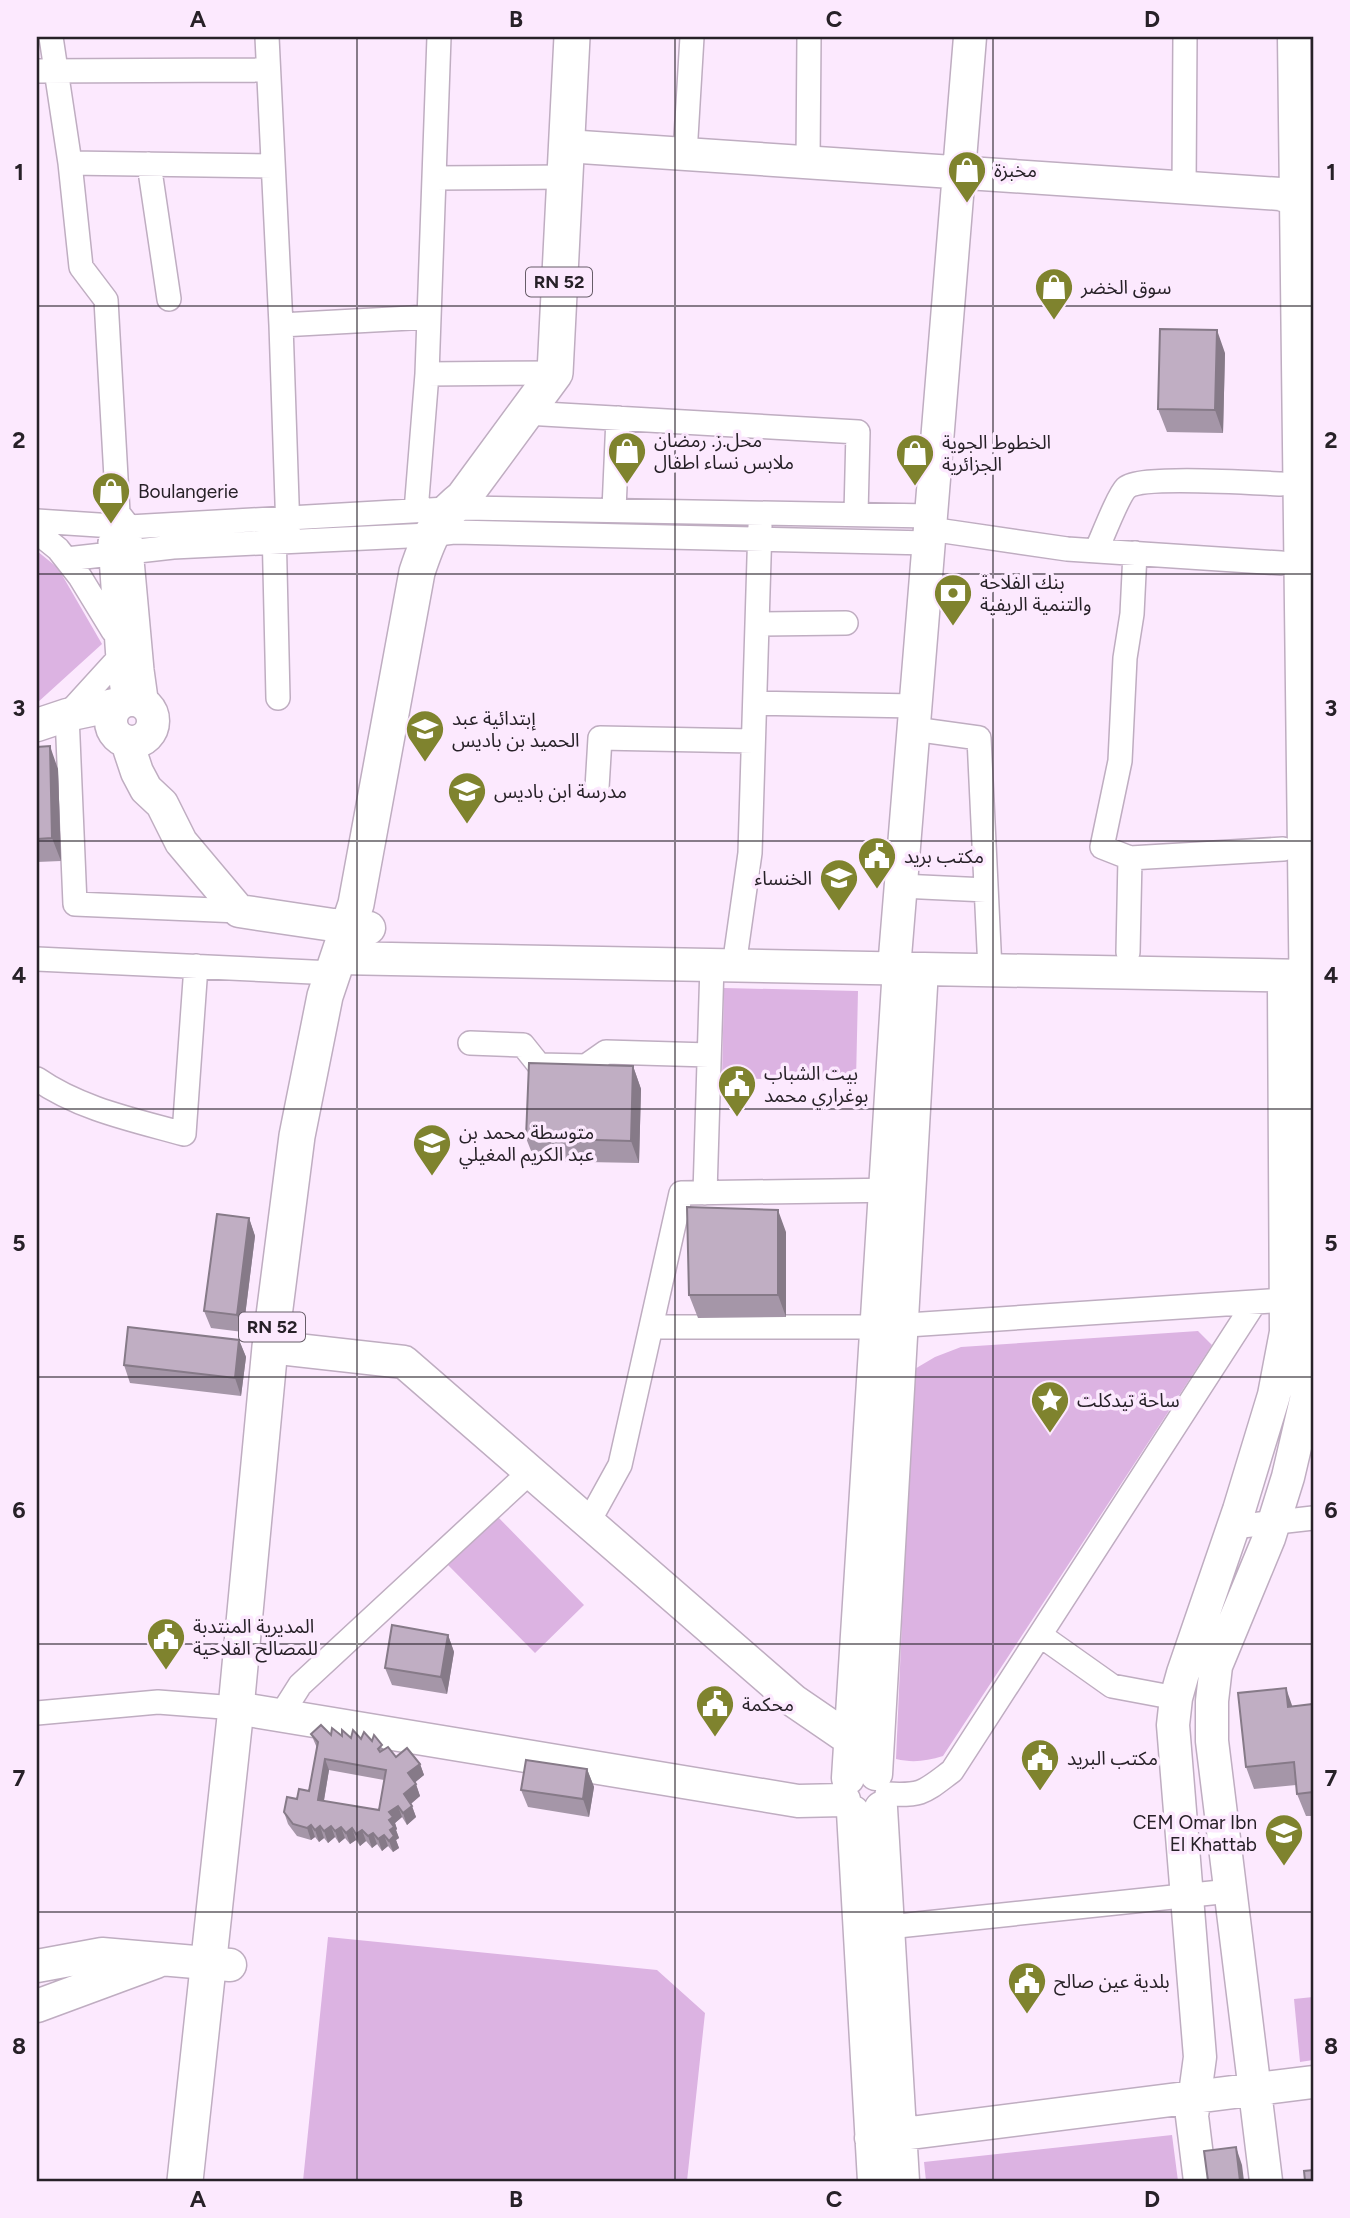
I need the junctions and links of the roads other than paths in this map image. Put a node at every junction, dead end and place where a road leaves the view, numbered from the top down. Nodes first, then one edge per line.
1 (51, 37) edge
2 (267, 37) edge
3 (439, 37) edge
4 (572, 37) edge
5 (692, 37) edge
6 (809, 37) edge
7 (970, 37) edge
8 (1185, 37) edge
9 (1279, 37) edge
10 (1294, 37) edge
11 (268, 70) junction
12 (47, 71) edge
13 (685, 154) junction
14 (565, 162) junction
15 (808, 162) junction
16 (70, 163) junction
17 (149, 164) junction
18 (273, 166) junction
19 (959, 173) junction
20 (434, 178) junction
21 (1184, 188) junction
22 (1296, 199) edge
23 (169, 299) dead end
24 (429, 317) junction
25 (281, 325) junction
26 (427, 373) junction
27 (555, 373) junction
28 (526, 413) junction
29 (618, 418) junction
30 (1281, 484) junction
31 (614, 509) junction
32 (760, 512) junction
33 (856, 514) junction
34 (446, 515) junction
35 (281, 518) junction
36 (37, 521) edge
37 (119, 522) junction
38 (930, 529) junction
39 (37, 532) edge
40 (759, 539) junction
41 (281, 541) junction
42 (1096, 551) junction
43 (121, 553) junction
44 (1135, 553) junction
45 (67, 559) junction
46 (1281, 563) junction
47 (757, 624) junction
48 (846, 624) dead end
49 (117, 648) junction
50 (278, 698) dead end
51 (755, 703) junction
52 (915, 718) junction
53 (131, 721) junction
54 (37, 725) edge
55 (57, 727) edge
56 (753, 741) junction
57 (1300, 774) edge
58 (597, 788) dead end
59 (1283, 849) junction
60 (1130, 858) junction
61 (901, 886) junction
62 (986, 890) junction
63 (239, 911) junction
64 (350, 949) junction
65 (1128, 952) dead end
66 (37, 959) edge
67 (723, 965) junction
68 (196, 966) junction
69 (905, 969) junction
70 (990, 970) junction
71 (1301, 976) edge
72 (470, 1043) dead end
73 (709, 1055) junction
74 (37, 1079) edge
75 (897, 1190) junction
76 (705, 1193) junction
77 (1291, 1304) edge
78 (889, 1326) junction
79 (651, 1327) junction
80 (281, 1348) junction
81 (1275, 1395) junction
82 (1306, 1400) junction
83 (530, 1472) junction
84 (1313, 1518) edge
85 (1274, 1522) junction
86 (588, 1523) junction
87 (1233, 1527) junction
88 (1040, 1635) junction
89 (1215, 1679) junction
90 (1179, 1686) junction
91 (259, 1711) junction
92 (37, 1713) edge
93 (851, 1740) junction
94 (865, 1794) junction
95 (1230, 1891) junction
96 (1187, 1896) junction
97 (888, 1927) junction
98 (167, 1958) junction
99 (219, 1964) junction
100 (37, 1966) edge
101 (37, 2006) edge
102 (1313, 2082) edge
103 (1256, 2099) junction
104 (1313, 2101) edge
105 (1194, 2106) junction
106 (887, 2157) edge
107 (185, 2181) edge
108 (206, 2181) edge
109 (1200, 2181) edge
110 (1266, 2181) edge

1 - 12 street
2 - 11 street
3 - 20 street
4 - 14 main road, RN 52
5 - 13 street
6 - 15 street
7 - 19 main road
8 - 21 street
9 - 22 main road
10 - 22 main road
11 - 12 street
11 - 18 street
12 - 16 street
13 - 14 main road
13 - 15 main road
14 - 20 street
14 - 27 main road, RN 52
15 - 19 main road
16 - 17 street
16 - 37 street
17 - 18 street
17 - 23 street
18 - 25 street
19 - 21 main road
19 - 38 main road
20 - 24 street
21 - 22 main road
22 - 30 main road
22 - 57 main road
24 - 25 street
24 - 26 street
25 - 35 street
26 - 27 street
26 - 34 street
27 - 28 main road, RN 52
28 - 29 street
28 - 34 main road, RN 52
29 - 31 street
29 - 33 street
30 - 42 street
30 - 46 main road
31 - 32 street
31 - 34 street
32 - 33 street
32 - 40 street
33 - 38 street
34 - 35 street
34 - 40 street
34 - 41 street
34 - 64 main road, RN 52
35 - 37 street
35 - 41 street
36 - 37 street
37 - 43 street
38 - 40 street
38 - 42 street
38 - 52 main road
39 - 45 street
40 - 47 street
41 - 43 street
41 - 50 street
42 - 44 street
43 - 45 street
43 - 49 street
43 - 53 street
44 - 46 street
44 - 60 street
45 - 49 street
46 - 57 main road
47 - 48 street
47 - 51 street
49 - 53 street
49 - 55 street
51 - 52 street
51 - 56 street
52 - 61 main road
52 - 62 street
53 - 55 main road
53 - 63 main road
54 - 55 main road
55 - 63 street
56 - 58 street
56 - 67 street
57 - 59 main road
57 - 71 main road
59 - 60 street
59 - 71 main road
60 - 65 street
61 - 62 street
61 - 69 main road
62 - 70 street
63 - 64 main road
64 - 67 main road
64 - 68 street
64 - 80 main road, RN 52
66 - 68 street
67 - 69 main road
67 - 73 street
68 - 74 street
69 - 70 main road
69 - 75 main road
70 - 71 main road
71 - 77 main road
72 - 73 street
73 - 76 street
75 - 76 street
75 - 78 main road
76 - 79 street
77 - 78 street
77 - 81 main road
77 - 82 main road
77 - 88 street
78 - 79 street
78 - 93 main road
78 - 94 main road
79 - 86 street
80 - 83 main road
80 - 91 main road, RN 52
81 - 82 main road
81 - 87 main road
82 - 85 main road
83 - 86 main road
83 - 91 street
84 - 85 street
85 - 87 street
85 - 89 main road
86 - 93 main road
87 - 90 main road
88 - 90 street
88 - 94 street
89 - 90 main road
89 - 95 main road
90 - 96 main road
91 - 92 street
91 - 94 main road
91 - 99 main road, RN 52
93 - 94 main road
94 - 97 main road
94 - 106 main road
95 - 96 street
95 - 103 main road
96 - 97 street
96 - 105 main road
97 - 106 main road
98 - 99 main road
98 - 100 main road
98 - 101 main road
99 - 107 main road, RN 52
99 - 108 main road, RN 52
102 - 103 main road
103 - 104 main road
103 - 105 main road
103 - 110 main road
105 - 106 main road
105 - 109 main road

